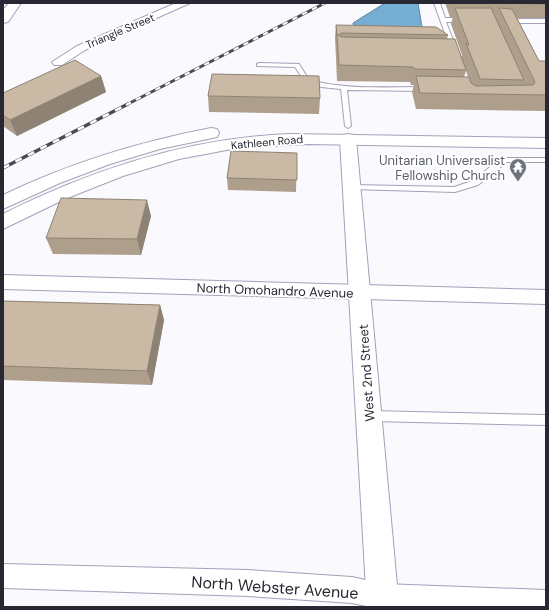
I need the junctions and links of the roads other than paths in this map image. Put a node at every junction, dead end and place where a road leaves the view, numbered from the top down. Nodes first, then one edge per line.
1 (15, 3) edge
2 (185, 3) edge
3 (437, 3) edge
4 (3, 19) edge
5 (442, 20) junction
6 (474, 20) edge
7 (504, 20) edge
8 (546, 21) edge
9 (446, 51) edge
10 (58, 62) dead end
11 (258, 65) dead end
12 (344, 88) junction
13 (428, 89) edge
14 (546, 128) edge
15 (348, 132) junction
16 (546, 143) edge
17 (546, 160) edge
18 (351, 188) junction
19 (3, 203) edge
20 (3, 222) edge
21 (3, 282) edge
22 (360, 292) junction
23 (546, 297) edge
24 (369, 416) junction
25 (546, 420) edge
26 (3, 576) edge
27 (383, 602) edge
28 (546, 603) edge

1 - 4 main road
2 - 10 street, Triangle Street
3 - 5 lane
5 - 6 lane
5 - 9 lane
7 - 8 lane
11 - 12 lane
12 - 13 lane
12 - 15 lane
14 - 15 main road
15 - 16 main road, Kathleen Road
15 - 18 main road, West 2nd Street
15 - 19 main road, Kathleen Road
15 - 20 main road, Kathleen Road
17 - 18 lane
18 - 22 main road, West 2nd Street
21 - 22 street, North Omohandro Avenue
22 - 23 street, North Omohandro Avenue
22 - 24 main road, West 2nd Street
24 - 25 lane
24 - 27 main road, West 2nd Street
26 - 27 street, North Webster Avenue
27 - 28 street, North Webster Avenue

